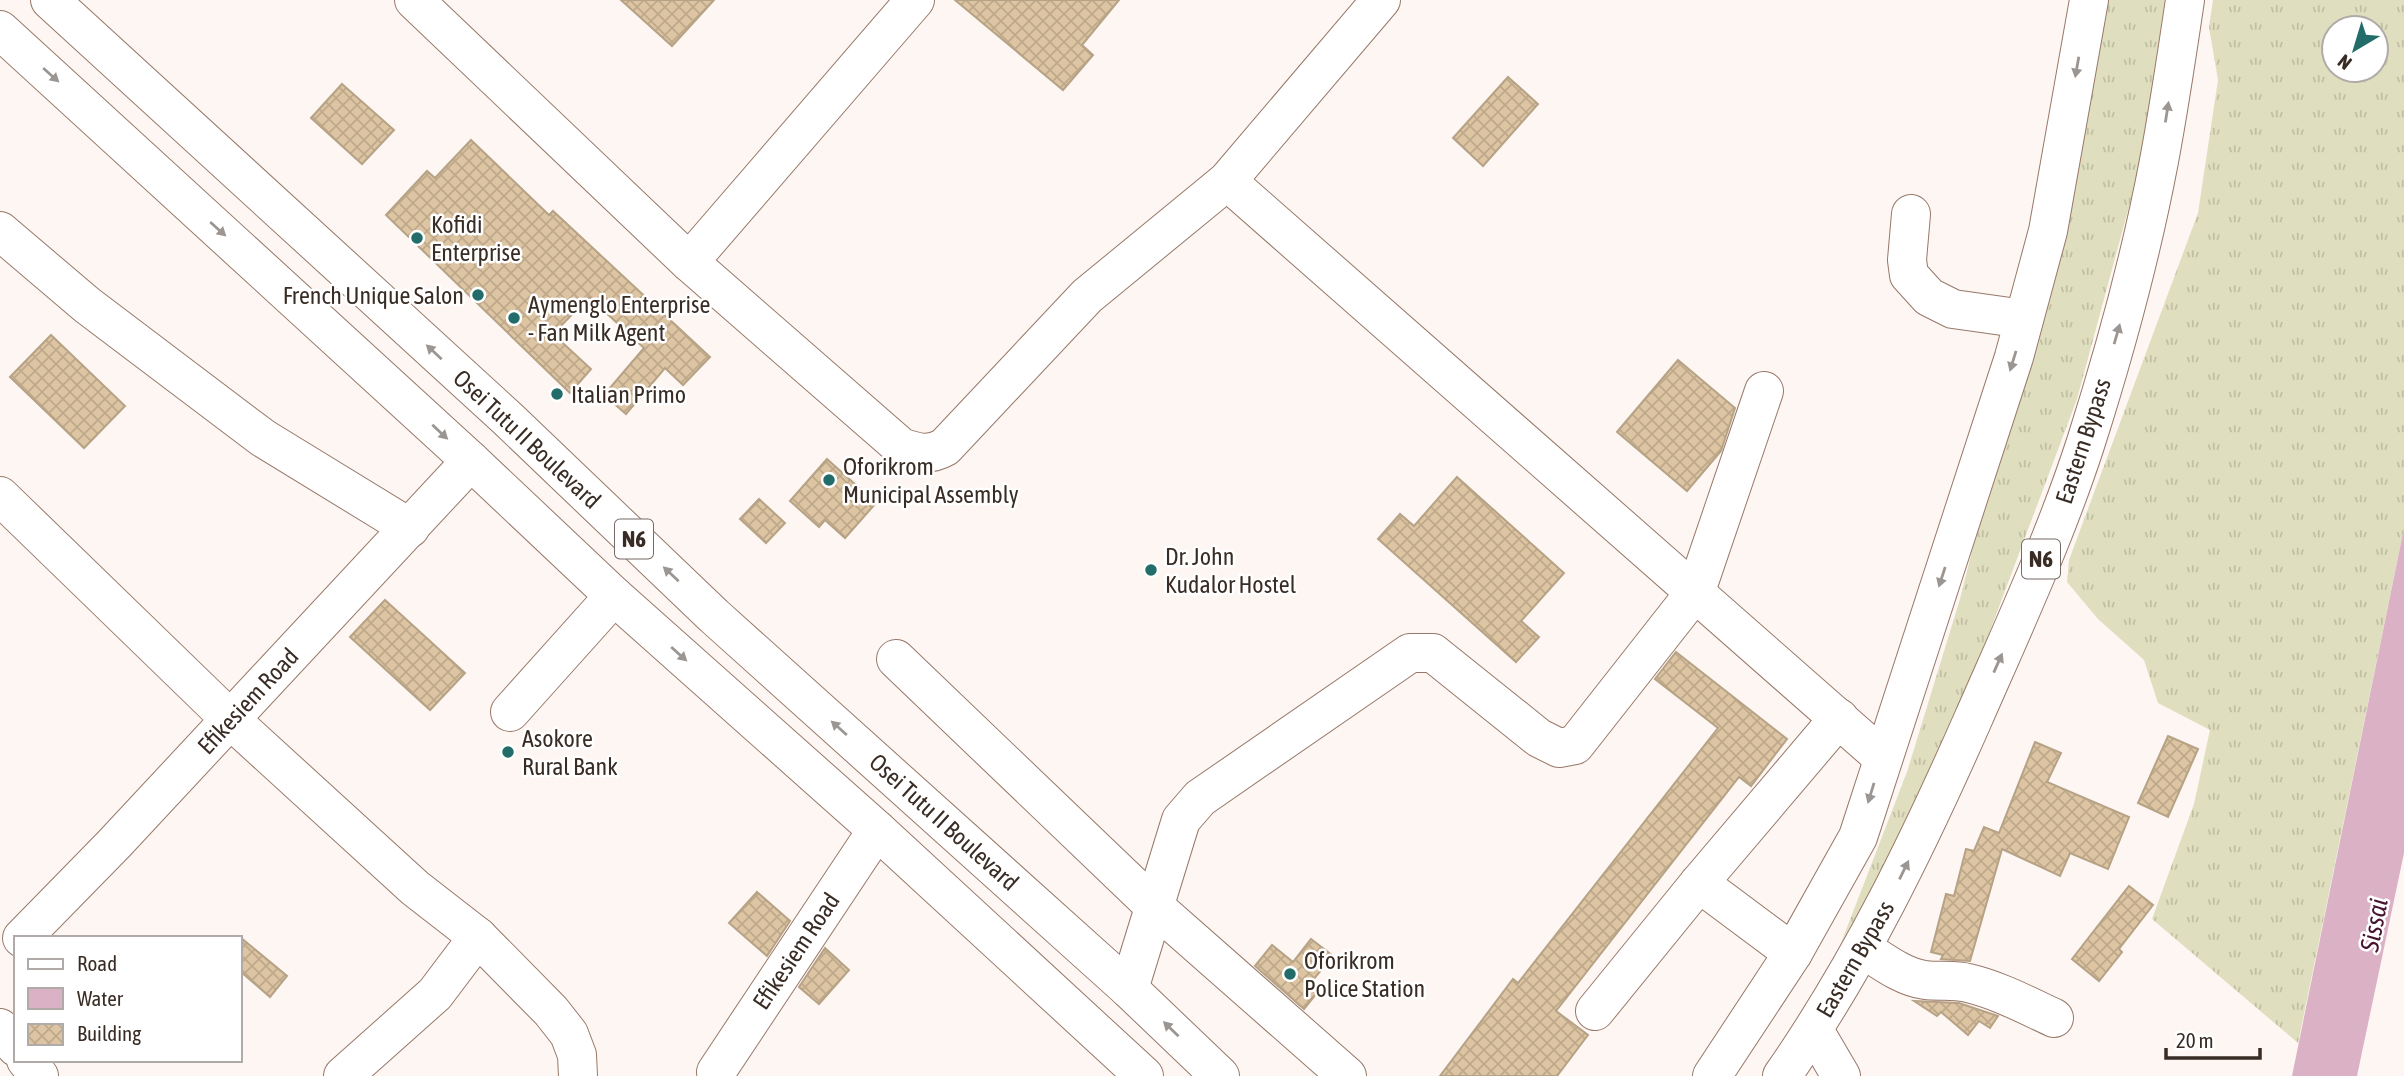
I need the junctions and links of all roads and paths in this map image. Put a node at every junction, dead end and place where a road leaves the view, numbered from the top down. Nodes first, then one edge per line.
1 (50, 0) edge
2 (915, 0) edge
3 (1381, 0) edge
4 (2089, 0) edge
5 (2185, 0) edge
6 (427, 4) edge
7 (0, 30) edge
8 (1227, 181) junction
9 (1912, 215) dead end
10 (0, 230) edge
11 (689, 262) junction
12 (2024, 319) junction
13 (1764, 391) dead end
14 (471, 461) junction
15 (0, 496) edge
16 (410, 528) junction
17 (1696, 591) junction
18 (614, 596) junction
19 (896, 659) dead end
20 (510, 712) dead end
21 (1839, 718) junction
22 (231, 720) junction
23 (1882, 757) junction
24 (877, 830) junction
25 (1699, 883) junction
26 (1155, 906) junction
27 (24, 936) edge
28 (478, 937) junction
29 (14, 946) edge
30 (1862, 948) junction
31 (1793, 953) junction
32 (0, 960) edge
33 (1129, 989) junction
34 (1595, 1012) dead end
35 (2054, 1018) dead end
36 (0, 1028) edge
37 (1814, 1030) junction
38 (14, 1045) edge
39 (28, 1062) edge
40 (716, 1072) dead end
41 (39, 1076) edge
42 (343, 1076) edge
43 (579, 1076) edge
44 (1144, 1076) edge
45 (1220, 1076) edge
46 (1347, 1076) edge
47 (1712, 1076) edge
48 (1782, 1076) edge
49 (1841, 1076) edge

33 -> 1 main road, Osei Tutu II Boulevard / N6
2 - 11 main road
3 - 8 main road
4 -> 12 main road
30 -> 5 main road, Eastern Bypass / N6
6 - 11 main road
7 -> 14 main road, Osei Tutu II Boulevard / N6
8 - 11 main road
8 - 17 main road
9 - 12 main road
10 - 16 main road
12 -> 23 main road
13 - 17 main road
14 - 16 main road, Efikesiem Road
14 - 18 main road, Osei Tutu II Boulevard / N6
15 - 22 main road
16 - 22 main road, Efikesiem Road
17 - 21 main road
17 - 26 main road
18 - 20 main road
18 -> 24 main road, Osei Tutu II Boulevard / N6
19 - 26 main road
21 - 23 main road
21 - 25 main road
22 - 27 main road, Efikesiem Road
22 - 28 main road
23 -> 31 main road
24 - 40 main road, Efikesiem Road
24 - 44 main road, Osei Tutu II Boulevard / N6
25 - 31 main road
25 - 34 main road
26 - 33 main road
26 - 46 main road
28 - 42 main road
28 - 43 main road
29 - 32 main road
30 - 35 main road
30 - 37 main road, Eastern Bypass / N6
31 - 47 main road
45 -> 33 main road, Osei Tutu II Boulevard / N6
36 - 38 main road
37 - 48 main road, Eastern Bypass / N6
37 - 49 main road
39 - 41 main road

